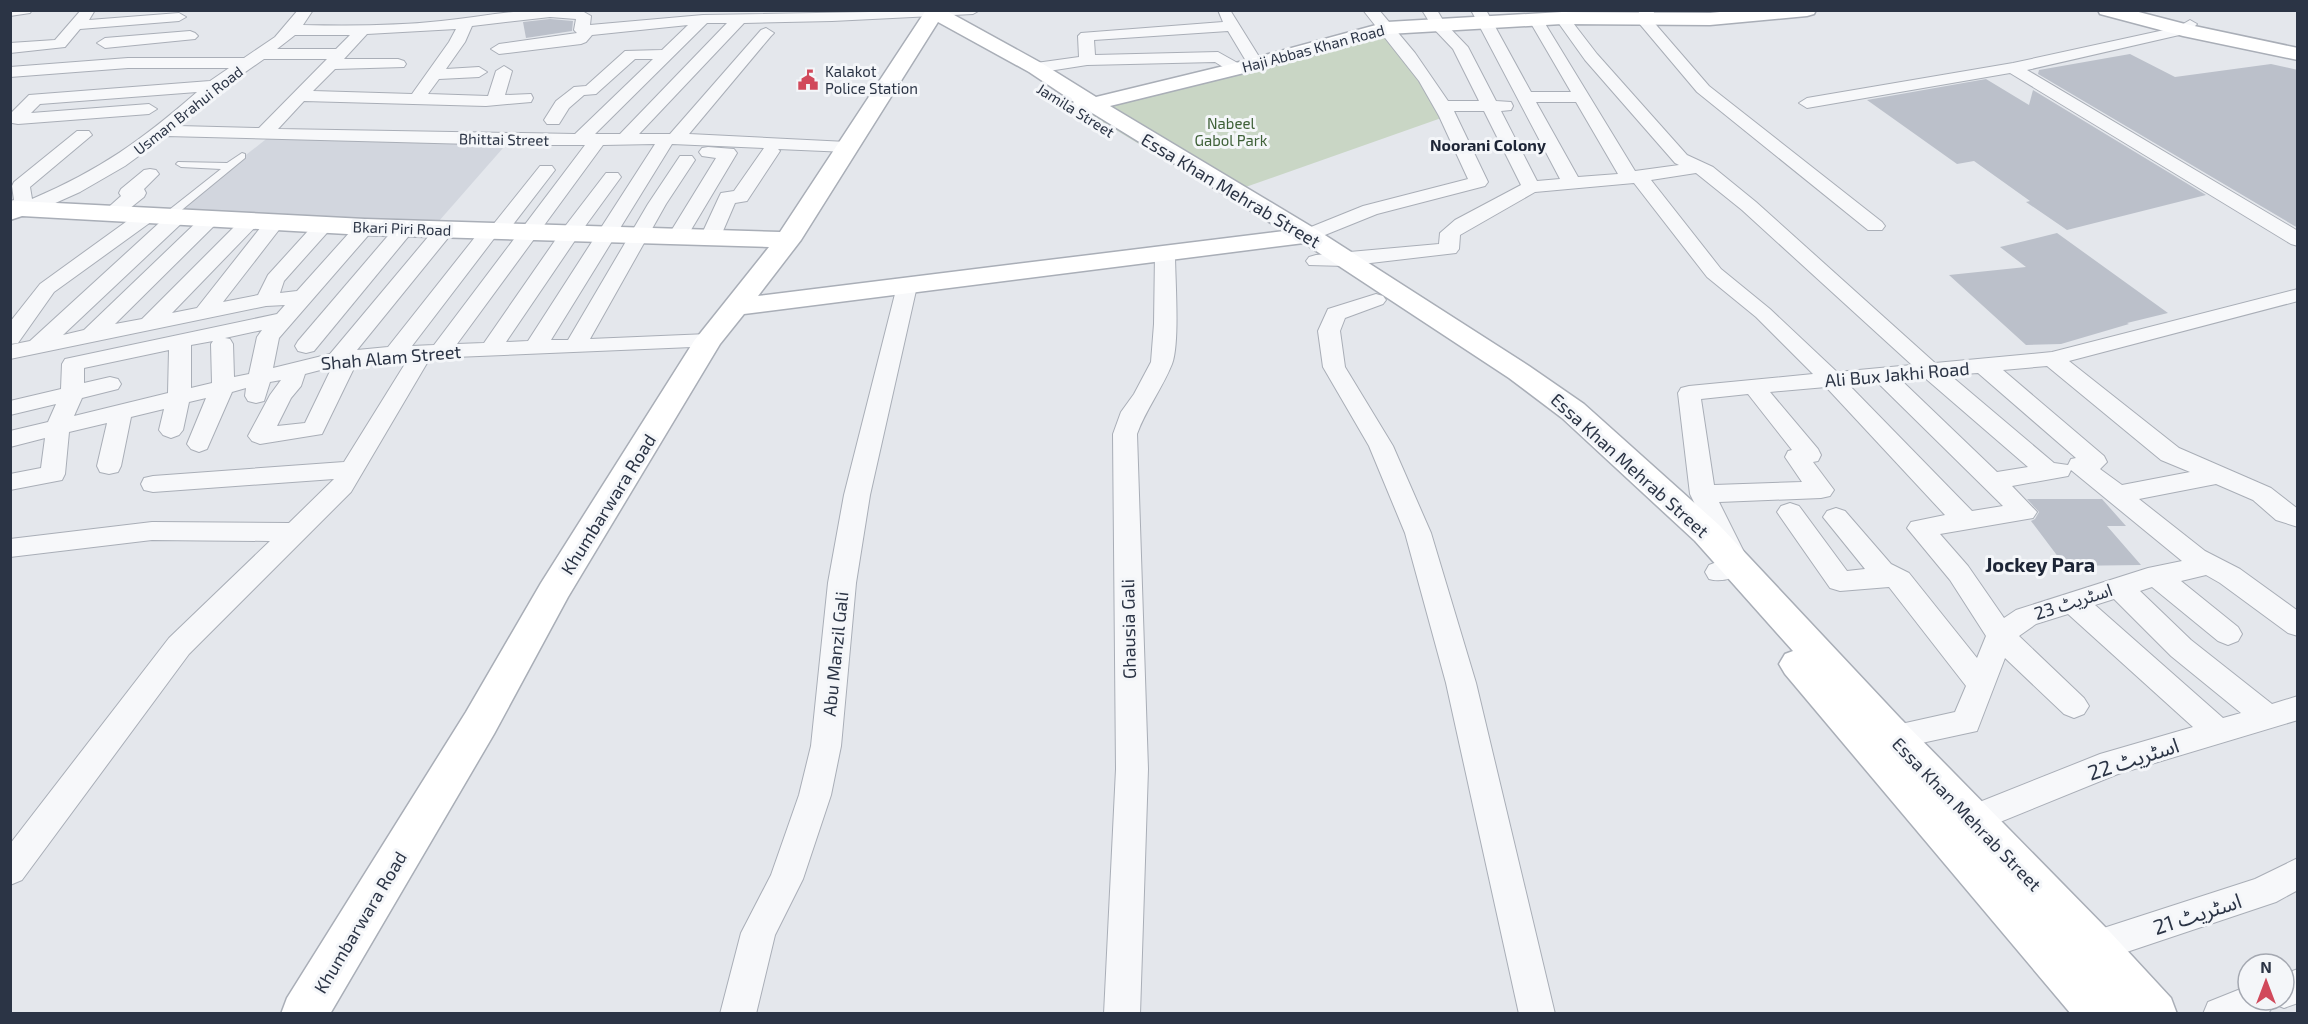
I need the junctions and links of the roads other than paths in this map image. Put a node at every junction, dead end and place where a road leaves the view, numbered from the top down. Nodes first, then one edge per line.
1 (26, 10) edge
2 (88, 10) edge
3 (306, 10) edge
4 (433, 10) edge
5 (973, 10) edge
6 (1223, 10) edge
7 (1370, 10) edge
8 (1807, 10) edge
9 (2107, 10) edge
10 (2135, 10) edge
11 (10, 12) edge
12 (529, 12) edge
13 (548, 12) edge
14 (1758, 13) edge
15 (782, 14) edge
16 (832, 14) edge
17 (1593, 14) edge
18 (932, 15) edge
19 (1638, 15) edge
20 (1678, 15) edge
21 (1713, 15) edge
22 (1482, 16) edge
23 (1542, 16) edge
24 (179, 17) dead end
25 (659, 17) edge
26 (1433, 18) edge
27 (155, 19) junction
28 (126, 20) junction
29 (703, 20) junction
30 (465, 23) junction
31 (78, 25) junction
32 (728, 25) edge
33 (1233, 26) junction
34 (428, 27) junction
35 (622, 27) junction
36 (2186, 27) junction
37 (1387, 28) junction
38 (291, 30) junction
39 (363, 30) junction
40 (766, 33) junction
41 (190, 36) dead end
42 (137, 40) junction
43 (582, 41) junction
44 (682, 41) junction
45 (105, 43) junction
46 (2298, 47) edge
47 (10, 48) edge
48 (499, 49) dead end
49 (619, 49) dead end
50 (2298, 54) edge
51 (668, 55) junction
52 (93, 56) dead end
53 (255, 58) junction
54 (334, 59) junction
55 (1087, 60) junction
56 (369, 64) junction
57 (398, 64) dead end
58 (1246, 66) junction
59 (1036, 68) junction
60 (2013, 68) junction
61 (504, 71) dead end
62 (479, 72) dead end
63 (12, 74) edge
64 (433, 75) junction
65 (102, 77) dead end
66 (215, 86) junction
67 (85, 96) junction
68 (298, 96) junction
69 (336, 97) junction
70 (1580, 97) junction
71 (525, 98) dead end
72 (417, 99) junction
73 (1528, 101) junction
74 (1808, 103) dead end
75 (1083, 106) junction
76 (1442, 106) junction
77 (1490, 106) junction
78 (149, 109) dead end
79 (482, 110) junction
80 (553, 120) dead end
81 (14, 121) edge
82 (162, 131) junction
83 (265, 132) junction
84 (83, 135) dead end
85 (456, 139) junction
86 (625, 139) junction
87 (671, 139) junction
88 (588, 140) junction
89 (847, 147) junction
90 (771, 151) dead end
91 (708, 152) dead end
92 (242, 156) dead end
93 (686, 160) dead end
94 (119, 161) junction
95 (181, 164) dead end
96 (229, 166) junction
97 (1699, 167) junction
98 (546, 170) dead end
99 (150, 174) dead end
100 (612, 177) dead end
101 (1634, 177) junction
102 (1571, 182) junction
103 (109, 187) dead end
104 (1531, 187) junction
105 (16, 209) edge
106 (112, 213) junction
107 (164, 216) junction
108 (211, 219) junction
109 (263, 221) junction
110 (324, 225) junction
111 (1875, 226) dead end
112 (365, 227) junction
113 (405, 228) junction
114 (445, 230) junction
115 (494, 231) junction
116 (530, 232) junction
117 (570, 233) junction
118 (608, 234) junction
119 (640, 235) junction
120 (678, 236) junction
121 (710, 237) junction
122 (788, 240) junction
123 (2298, 240) edge
124 (1314, 249) junction
125 (1165, 254) junction
126 (907, 286) junction
127 (2298, 295) edge
128 (304, 297) junction
129 (266, 300) junction
130 (1376, 300) junction
131 (735, 307) junction
132 (205, 312) junction
133 (284, 319) junction
134 (150, 323) junction
135 (92, 335) junction
136 (10, 338) edge
137 (180, 340) junction
138 (708, 340) junction
139 (222, 344) dead end
140 (37, 346) junction
141 (306, 346) junction
142 (575, 346) junction
143 (535, 348) junction
144 (490, 350) junction
145 (266, 351) junction
146 (10, 352) edge
147 (346, 352) junction
148 (432, 352) junction
149 (395, 353) junction
150 (2052, 359) junction
151 (1984, 366) junction
152 (296, 368) junction
153 (1931, 371) junction
154 (1882, 375) junction
155 (1832, 380) junction
156 (26, 381) dead end
157 (110, 384) dead end
158 (223, 385) junction
159 (259, 386) junction
160 (1754, 387) junction
161 (72, 393) junction
162 (179, 396) junction
163 (14, 407) edge
164 (121, 411) junction
165 (58, 427) junction
166 (171, 430) dead end
167 (10, 439) edge
168 (199, 444) dead end
169 (2080, 465) junction
170 (110, 466) dead end
171 (352, 470) junction
172 (2049, 472) junction
173 (2218, 475) junction
174 (1992, 481) junction
175 (10, 482) edge
176 (153, 484) dead end
177 (1703, 494) junction
178 (2116, 495) junction
179 (1790, 512) dead end
180 (1836, 517) dead end
181 (2298, 518) edge
182 (1965, 520) junction
183 (296, 532) junction
184 (10, 548) edge
185 (2209, 566) junction
186 (1727, 568) junction
187 (1892, 576) junction
188 (2157, 576) junction
189 (2119, 587) junction
190 (2073, 602) junction
191 (2298, 626) edge
192 (2228, 634) dead end
193 (2000, 635) junction
194 (1981, 684) junction
195 (2074, 706) dead end
196 (2298, 708) edge
197 (2267, 717) junction
198 (2218, 731) junction
199 (1894, 737) junction
200 (1973, 819) junction
201 (10, 870) edge
202 (2298, 873) edge
203 (2094, 947) junction
204 (2236, 1008) edge
205 (304, 1014) edge
206 (738, 1014) edge
207 (1122, 1014) edge
208 (1537, 1014) edge
209 (2102, 1014) edge
210 (2154, 1014) edge
211 (2221, 1014) edge

1 - 11 street
2 - 31 street
3 - 38 street, Usman Brahui Road
4 - 34 street
5 - 18 street
6 - 33 street
7 - 37 street
8 - 14 main road, Haji Abbas Khan Road
9 - 36 main road
10 - 36 main road
12 - 13 street
12 - 30 street
13 - 43 street
14 - 21 main road, Haji Abbas Khan Road
15 - 16 street
15 - 32 street
16 - 18 street
17 - 19 main road, Haji Abbas Khan Road
17 - 23 main road, Haji Abbas Khan Road
18 - 40 street
18 - 59 main road, Essa Khan Mehrab Street
18 - 75 main road, Jamila Street
18 - 89 main road, Khumbarwara Road
19 - 20 main road, Haji Abbas Khan Road
19 - 111 street
20 - 21 main road, Haji Abbas Khan Road
22 - 23 main road, Haji Abbas Khan Road
22 - 26 main road, Haji Abbas Khan Road
22 - 73 street
23 - 70 street
23 - 97 street
24 - 27 street
25 - 29 street
25 - 35 street
26 - 37 main road, Haji Abbas Khan Road
26 - 77 street
27 - 28 street
27 - 42 street
28 - 31 street
28 - 45 street
29 - 32 street
29 - 44 street
30 - 34 street
30 - 64 street
31 - 47 street
32 - 40 street
32 - 44 street
32 - 86 street
33 - 55 street
33 - 58 street
34 - 39 street
35 - 43 street
35 - 49 street
36 - 46 main road
36 - 50 main road
36 - 60 street
37 - 58 main road, Haji Abbas Khan Road
37 - 76 street
38 - 39 street
38 - 53 street, Usman Brahui Road
39 - 54 street
40 - 87 street
41 - 42 street
42 - 45 street
43 - 48 street
44 - 51 street
45 - 52 street
51 - 80 street
51 - 88 street
53 - 54 street
53 - 63 street
53 - 66 street, Usman Brahui Road
54 - 56 street
54 - 68 street
55 - 58 street
55 - 59 street
56 - 57 street
56 - 69 street
58 - 75 main road, Haji Abbas Khan Road
59 - 75 main road, Essa Khan Mehrab Street
60 - 74 street
60 - 123 street
61 - 79 street
62 - 64 street
64 - 72 street
65 - 67 street
66 - 67 street
66 - 82 street, Usman Brahui Road
67 - 81 street
68 - 69 street
68 - 83 street
69 - 72 street
70 - 73 street
70 - 101 street
71 - 79 street
72 - 79 street
73 - 77 street
73 - 102 street
75 - 124 main road, Essa Khan Mehrab Street
76 - 77 street
76 - 124 street
77 - 104 street
78 - 81 street
79 - 85 street
82 - 83 street, Bhittai Street
82 - 94 street, Usman Brahui Road
83 - 85 street, Bhittai Street
84 - 105 street
85 - 88 street, Bhittai Street
86 - 87 street, Bhittai Street
86 - 88 street, Bhittai Street
87 - 89 street, Bhittai Street
87 - 118 street
88 - 116 street
89 - 122 main road, Khumbarwara Road
90 - 121 street
91 - 120 street
92 - 96 lane
93 - 119 street
94 - 103 street
94 - 105 street, Usman Brahui Road
95 - 96 lane
96 - 107 lane
97 - 101 street
97 - 153 street
98 - 115 street
99 - 106 street
100 - 117 street
101 - 102 street
101 - 155 street
102 - 104 street
104 - 124 street
105 - 106 main road, Bkari Piri Road
106 - 107 main road, Bkari Piri Road
107 - 108 main road, Bkari Piri Road
107 - 136 street
107 - 140 street
108 - 109 main road, Bkari Piri Road
108 - 135 street
109 - 110 main road, Bkari Piri Road
109 - 132 street
109 - 134 street
110 - 112 main road, Bkari Piri Road
110 - 129 street
112 - 113 main road, Bkari Piri Road
112 - 128 street
113 - 114 main road, Bkari Piri Road
113 - 141 street
114 - 115 main road, Bkari Piri Road
114 - 147 street
115 - 116 main road, Bkari Piri Road
115 - 149 street
116 - 117 main road, Bkari Piri Road
116 - 148 street
117 - 118 main road, Bkari Piri Road
117 - 144 street
118 - 119 main road, Bkari Piri Road
118 - 143 street
119 - 120 main road, Bkari Piri Road
119 - 142 street
120 - 121 main road, Bkari Piri Road
121 - 122 main road, Bkari Piri Road
122 - 131 main road, Khumbarwara Road
124 - 125 main road
124 - 130 main road, Essa Khan Mehrab Street
124 - 186 main road, Essa Khan Mehrab Street
125 - 126 main road
125 - 207 street, Ghausia Gali
126 - 131 main road
126 - 206 street, Abu Manzil Gali
127 - 150 street, Ali Bux Jakhi Road
128 - 129 street
128 - 133 street
129 - 132 street
130 - 186 main road, Essa Khan Mehrab Street
130 - 208 street
131 - 138 main road, Khumbarwara Road
132 - 134 street
133 - 137 street
133 - 145 street
134 - 135 street
135 - 140 street
137 - 161 street
137 - 162 street
138 - 142 street, Shah Alam Street
138 - 205 main road, Khumbarwara Road
139 - 158 street
140 - 146 street
141 - 145 street
141 - 147 street
142 - 143 street, Shah Alam Street
143 - 144 street, Shah Alam Street
144 - 148 street, Shah Alam Street
145 - 159 street
147 - 149 street, Shah Alam Street
147 - 152 street, Shah Alam Street
147 - 152 street
148 - 149 street, Shah Alam Street
148 - 171 street
150 - 151 street, Ali Bux Jakhi Road
150 - 173 street
151 - 153 street, Ali Bux Jakhi Road
151 - 169 street
152 - 159 street, Shah Alam Street
153 - 154 street, Ali Bux Jakhi Road
153 - 172 street
154 - 155 street, Ali Bux Jakhi Road
154 - 174 street
155 - 160 street, Ali Bux Jakhi Road
155 - 182 street
156 - 163 street
157 - 161 street
158 - 159 street, Shah Alam Street
158 - 162 street, Shah Alam Street
158 - 168 street
160 - 177 street, Ali Bux Jakhi Road
160 - 177 street
161 - 163 street
161 - 165 street
162 - 164 street, Shah Alam Street
162 - 166 street
164 - 165 street, Shah Alam Street
164 - 170 street
165 - 167 street, Shah Alam Street
165 - 175 street
169 - 172 street
169 - 178 street
171 - 176 street
171 - 183 street
172 - 174 street
173 - 178 street
173 - 181 street
174 - 182 street
177 - 186 street, Ali Bux Jakhi Road
178 - 185 street
179 - 187 street
180 - 187 street
182 - 193 street
183 - 184 street
183 - 201 street
185 - 188 street, اسٹریٹ 23
185 - 191 street
186 - 199 main road, Essa Khan Mehrab Street
186 - 209 main road, Essa Khan Mehrab Street
187 - 194 street
188 - 189 street, اسٹریٹ 23
188 - 192 street
189 - 190 street, اسٹریٹ 23
189 - 197 street
190 - 193 street, اسٹریٹ 23
190 - 198 street
193 - 194 street
193 - 195 street
194 - 199 street
196 - 197 street, اسٹریٹ 22
197 - 198 street, اسٹریٹ 22
198 - 200 street, اسٹریٹ 22
199 - 200 main road, Essa Khan Mehrab Street
200 - 203 main road, Essa Khan Mehrab Street
202 - 203 street, اسٹریٹ 21
203 - 210 main road, Essa Khan Mehrab Street
204 - 211 street

